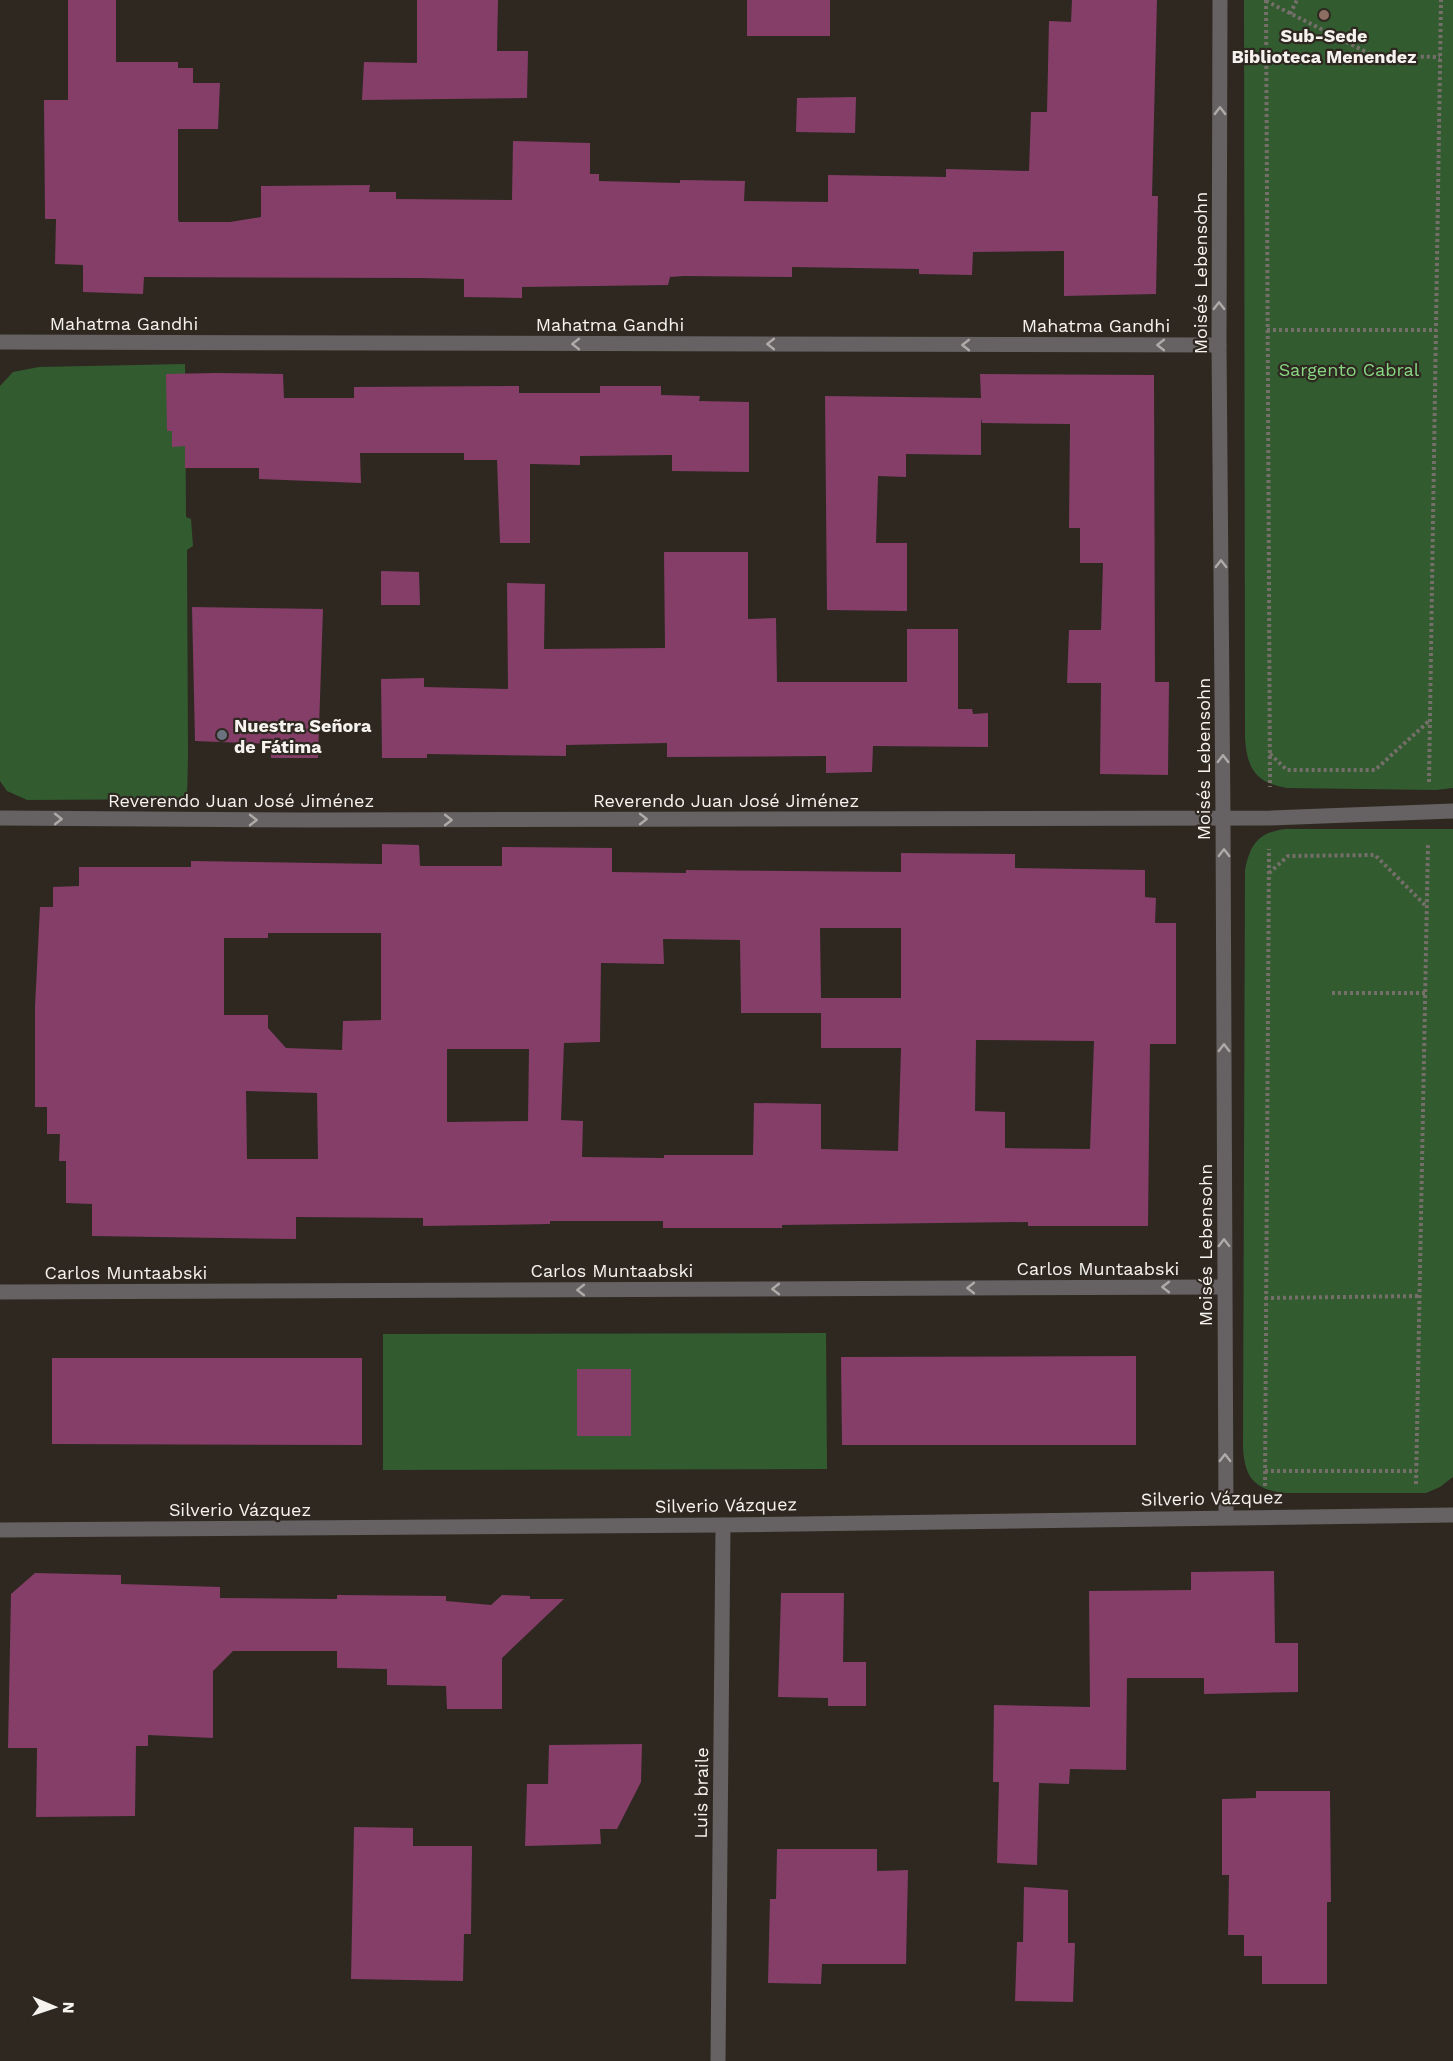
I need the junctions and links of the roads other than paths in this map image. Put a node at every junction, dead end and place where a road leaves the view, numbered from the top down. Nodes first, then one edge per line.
1 (1220, 0) edge
2 (0, 342) edge
3 (1219, 345) junction
4 (1453, 811) edge
5 (0, 818) edge
6 (1224, 818) junction
7 (1224, 1287) junction
8 (0, 1292) edge
9 (1453, 1515) edge
10 (1226, 1517) junction
11 (723, 1525) junction
12 (0, 1530) edge
13 (718, 2061) edge

3 -> 1 street, Moisés Lebensohn
3 -> 2 street, Mahatma Gandhi
6 -> 3 street, Moisés Lebensohn
4 - 6 street, Reverendo Juan José Jiménez
5 -> 6 street, Reverendo Juan José Jiménez
7 -> 6 street, Moisés Lebensohn
7 -> 8 street, Carlos Muntaabski
10 -> 7 street, Moisés Lebensohn
9 - 10 street, Silverio Vázquez
10 - 11 street, Silverio Vázquez
11 - 12 street, Silverio Vázquez
11 - 13 street, Luis braile

